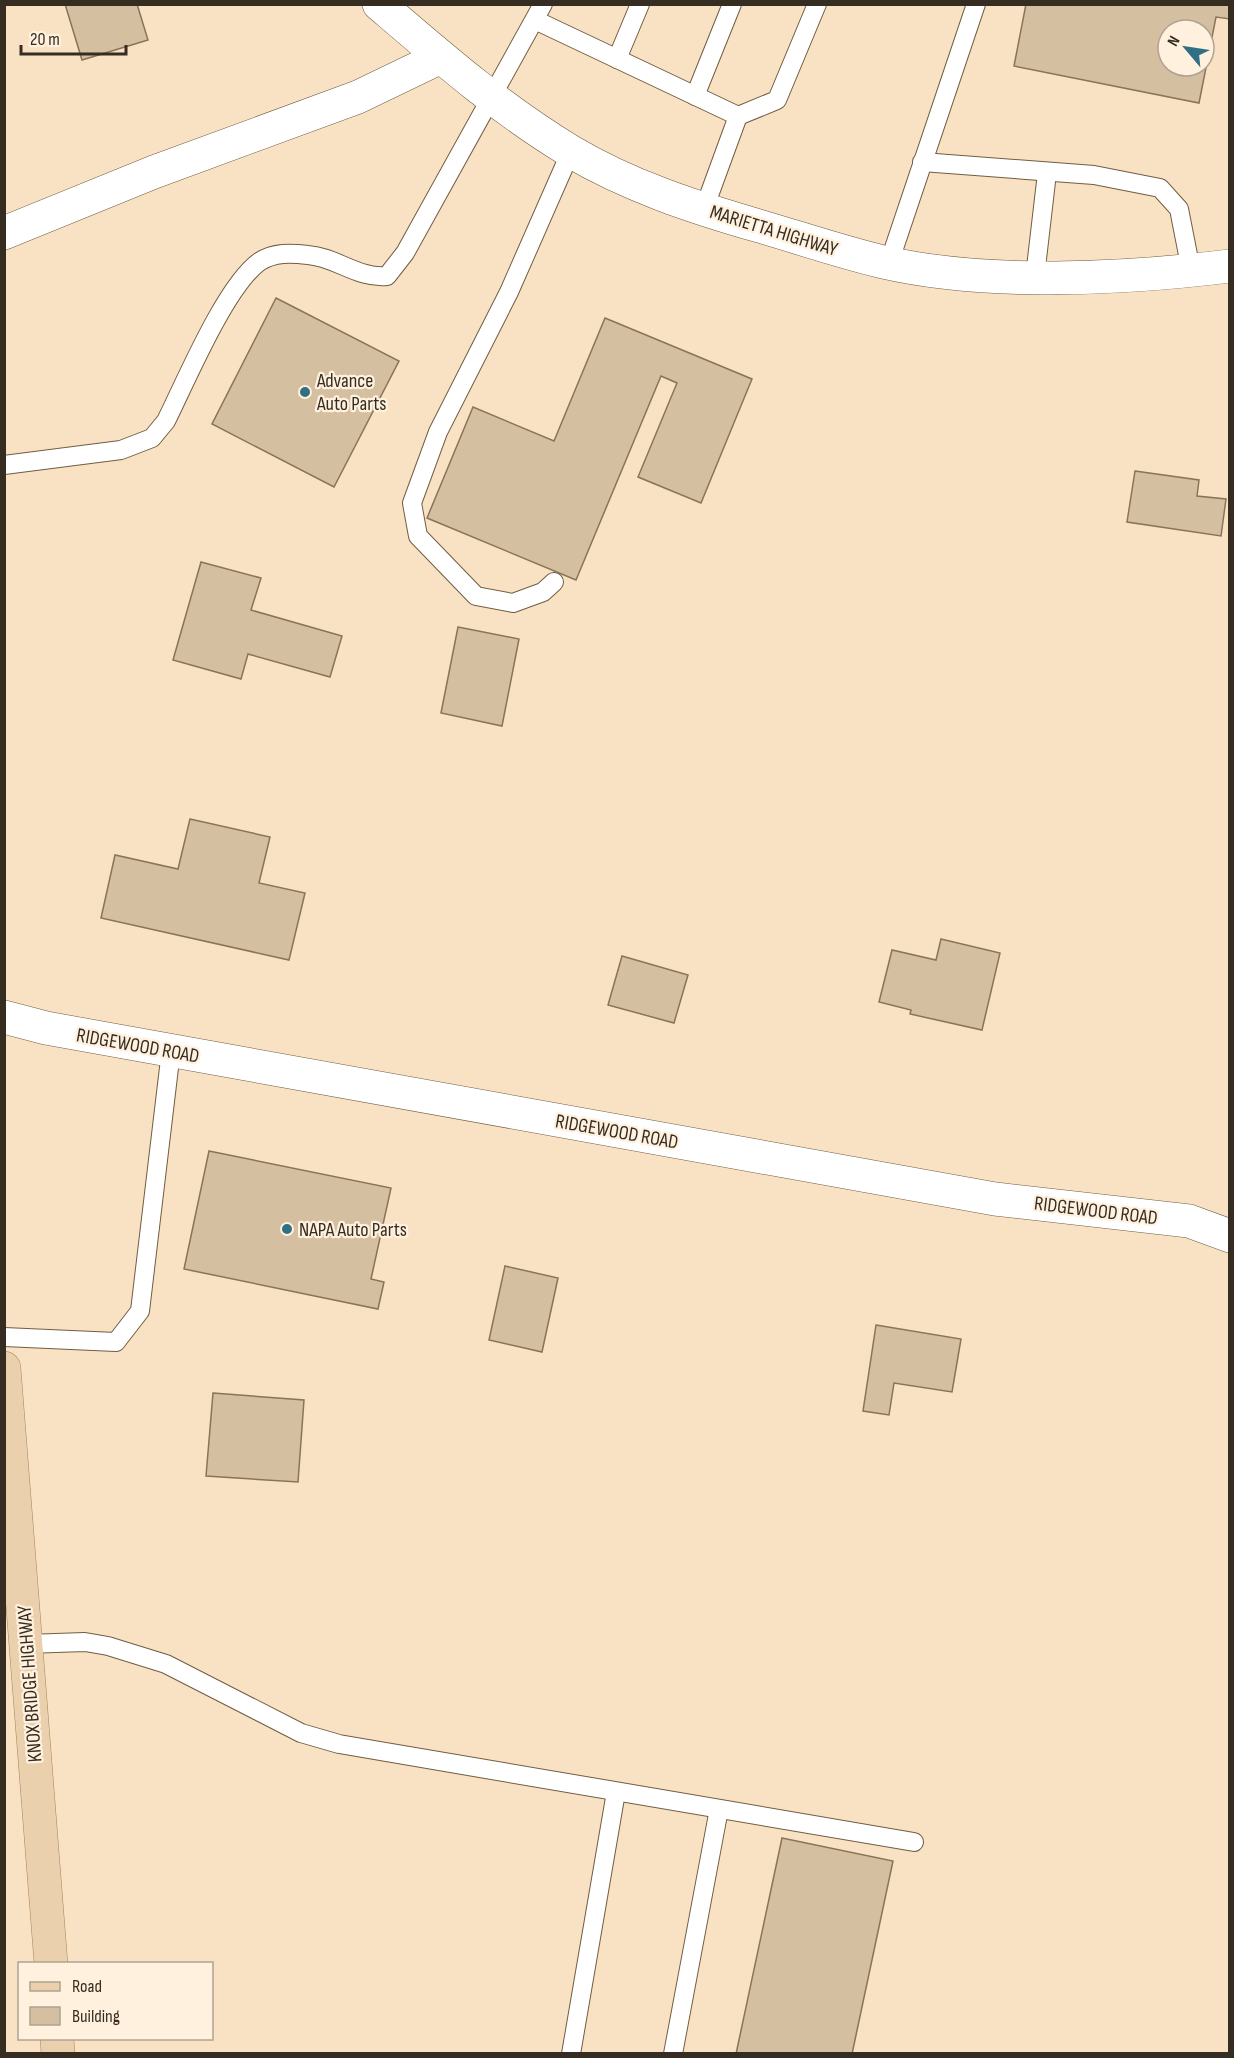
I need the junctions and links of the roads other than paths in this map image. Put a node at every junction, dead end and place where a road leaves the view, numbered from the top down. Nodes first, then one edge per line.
1 (379, 4) edge
2 (639, 4) edge
3 (732, 4) edge
4 (817, 4) edge
5 (976, 4) edge
6 (539, 12) edge
7 (441, 57) junction
8 (617, 59) junction
9 (695, 96) junction
10 (491, 100) junction
11 (738, 116) junction
12 (571, 151) junction
13 (922, 162) junction
14 (1047, 173) junction
15 (704, 209) junction
16 (4, 233) edge
17 (889, 263) junction
18 (1230, 266) edge
19 (1191, 270) junction
20 (1035, 276) junction
21 (4, 465) edge
22 (554, 582) dead end
23 (4, 1017) edge
24 (171, 1051) junction
25 (1230, 1236) edge
26 (4, 1337) edge
27 (4, 1368) edge
28 (26, 1644) junction
29 (616, 1792) junction
30 (719, 1809) junction
31 (914, 1842) dead end
32 (51, 1962) edge
33 (572, 2054) edge
34 (674, 2054) edge

1 - 7 street, MARIETTA HIGHWAY
2 - 8 lane
3 - 9 lane
4 - 11 lane
5 - 13 lane
6 - 8 lane
6 - 10 lane
7 - 10 street, MARIETTA HIGHWAY
7 - 16 street
8 - 9 lane
9 - 11 lane
10 - 12 street, MARIETTA HIGHWAY
10 - 21 lane
11 - 15 lane
12 - 15 street, MARIETTA HIGHWAY
12 - 22 lane
13 - 14 lane
13 - 17 lane
14 - 19 lane
14 - 20 lane
15 - 17 street, MARIETTA HIGHWAY
17 - 20 street, MARIETTA HIGHWAY
18 - 19 street, MARIETTA HIGHWAY
19 - 20 street, MARIETTA HIGHWAY
23 - 24 street, RIDGEWOOD ROAD
24 - 25 street, RIDGEWOOD ROAD
24 - 26 lane
27 - 28 main road, KNOX BRIDGE HIGHWAY
28 - 29 lane
28 - 32 main road, KNOX BRIDGE HIGHWAY
29 - 30 lane
29 - 33 lane
30 - 31 lane
30 - 34 lane

